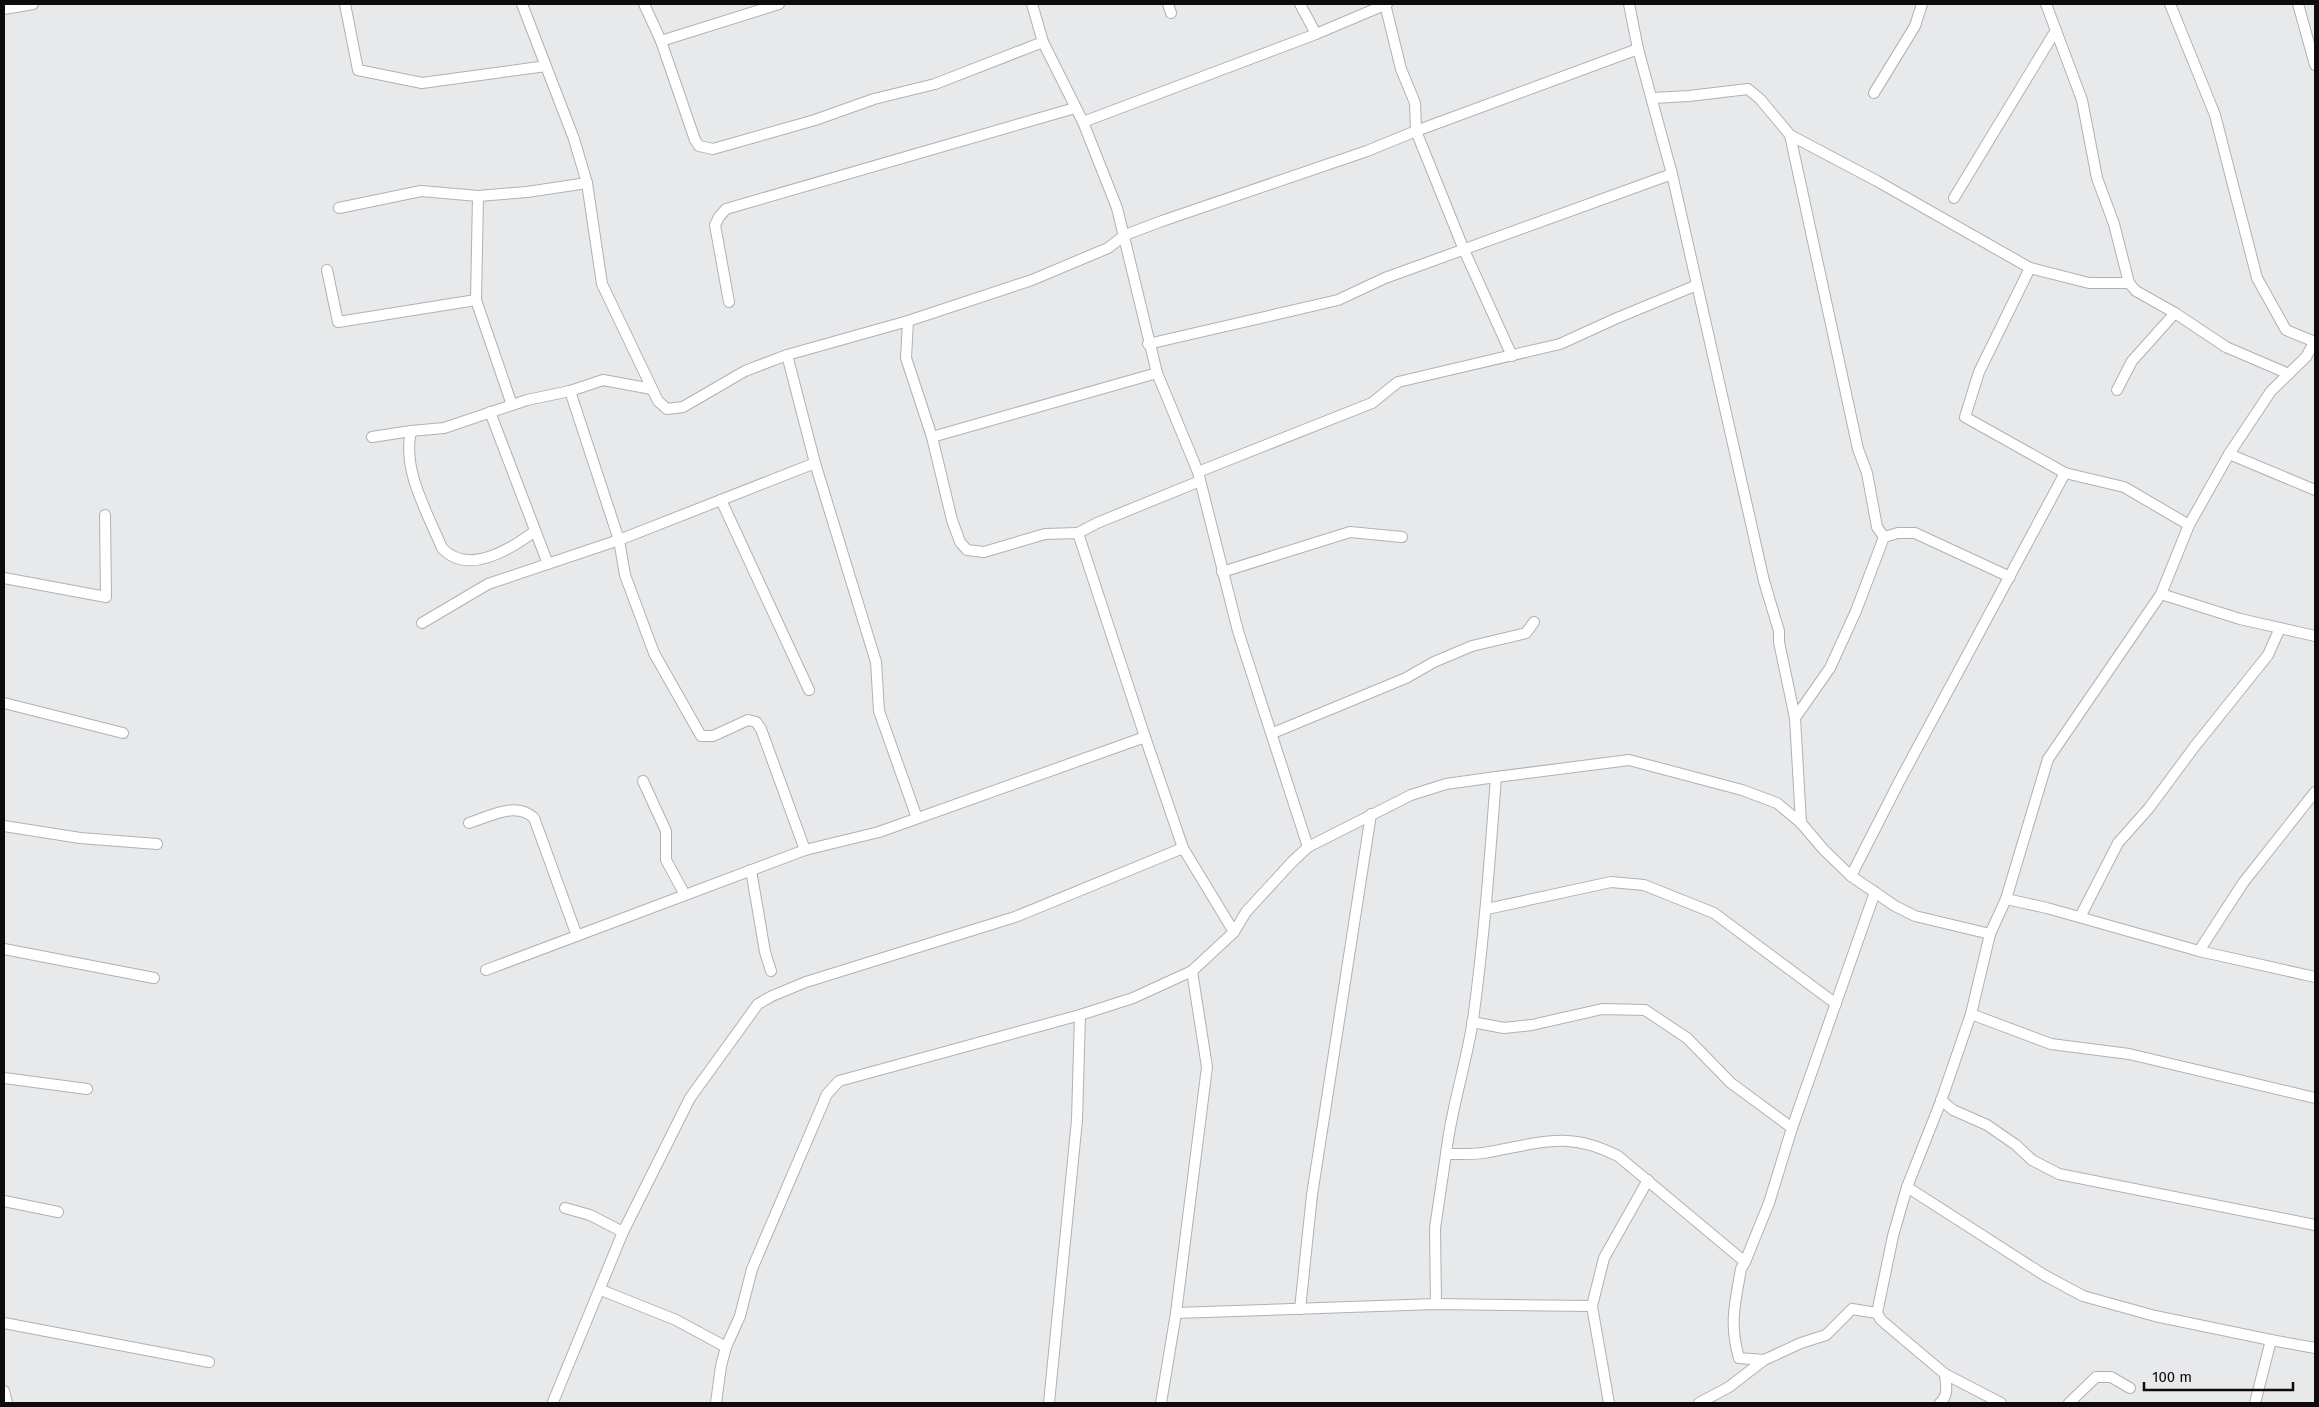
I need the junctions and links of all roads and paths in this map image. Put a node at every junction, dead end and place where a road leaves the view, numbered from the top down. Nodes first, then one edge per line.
1 (33, 4) edge
2 (345, 4) edge
3 (522, 4) edge
4 (644, 4) edge
5 (1032, 4) edge
6 (1300, 4) edge
7 (1386, 4) edge
8 (1629, 4) edge
9 (1922, 4) edge
10 (2046, 4) edge
11 (2170, 4) edge
12 (2298, 4) edge
13 (773, 5) edge
14 (4, 9) edge
15 (2056, 30) junction
16 (1316, 34) junction
17 (661, 41) junction
18 (1043, 42) junction
19 (1638, 49) junction
20 (2315, 65) edge
21 (546, 66) junction
22 (1874, 93) dead end
23 (1653, 98) junction
24 (1075, 108) junction
25 (1083, 122) junction
26 (1416, 131) junction
27 (1790, 135) junction
28 (1672, 174) junction
29 (587, 182) junction
30 (478, 196) junction
31 (1954, 198) dead end
32 (339, 208) dead end
33 (1126, 235) junction
34 (1464, 250) junction
35 (2030, 268) junction
36 (327, 270) dead end
37 (2129, 283) junction
38 (1697, 285) junction
39 (476, 300) junction
40 (729, 302) dead end
41 (2175, 313) junction
42 (908, 321) junction
43 (2315, 341) edge
44 (1148, 344) junction
45 (787, 355) junction
46 (1512, 356) junction
47 (1156, 373) junction
48 (2289, 374) junction
49 (652, 389) junction
50 (2117, 390) dead end
51 (570, 391) junction
52 (512, 405) junction
53 (490, 412) junction
54 (411, 430) junction
55 (372, 437) dead end
56 (932, 437) junction
57 (2229, 454) junction
58 (815, 463) junction
59 (2065, 473) junction
60 (1199, 476) junction
61 (2315, 490) edge
62 (721, 500) junction
63 (105, 515) dead end
64 (2189, 525) junction
65 (535, 531) junction
66 (1078, 533) junction
67 (1402, 537) dead end
68 (1884, 537) junction
69 (620, 540) junction
70 (548, 564) junction
71 (1222, 572) junction
72 (2010, 577) junction
73 (4, 578) edge
74 (2161, 594) junction
75 (1534, 622) dead end
76 (422, 623) dead end
77 (2280, 628) junction
78 (2315, 636) edge
79 (809, 690) dead end
80 (4, 703) edge
81 (1795, 718) junction
82 (123, 733) dead end
83 (1273, 733) junction
84 (1145, 737) junction
85 (1496, 777) junction
86 (643, 781) dead end
87 (2315, 792) edge
88 (1370, 814) junction
89 (917, 818) junction
90 (469, 823) dead end
91 (1801, 824) junction
92 (4, 826) edge
93 (157, 844) dead end
94 (1308, 847) junction
95 (1183, 848) junction
96 (805, 850) junction
97 (751, 870) junction
98 (1851, 876) junction
99 (1875, 892) junction
100 (684, 895) junction
101 (2006, 899) junction
102 (1487, 909) junction
103 (2080, 917) junction
104 (1234, 932) junction
105 (1990, 934) junction
106 (577, 936) junction
107 (4, 949) edge
108 (2199, 951) junction
109 (486, 970) dead end
110 (771, 971) dead end
111 (1192, 971) junction
112 (2315, 977) edge
113 (154, 978) dead end
114 (1836, 1004) junction
115 (1971, 1014) junction
116 (1080, 1015) junction
117 (1472, 1022) junction
118 (4, 1078) edge
119 (87, 1089) dead end
120 (2315, 1098) edge
121 (1941, 1100) junction
122 (1792, 1128) junction
123 (1446, 1154) junction
124 (1648, 1180) junction
125 (1907, 1187) junction
126 (4, 1201) edge
127 (566, 1208) dead end
128 (58, 1212) dead end
129 (2315, 1225) edge
130 (623, 1232) junction
131 (1745, 1262) junction
132 (601, 1290) junction
133 (1436, 1304) junction
134 (1592, 1306) junction
135 (1300, 1309) junction
136 (1176, 1313) junction
137 (1877, 1313) junction
138 (4, 1323) edge
139 (2271, 1340) junction
140 (726, 1347) junction
141 (2315, 1348) edge
142 (1764, 1360) junction
143 (209, 1362) dead end
144 (1945, 1374) junction
145 (2130, 1388) dead end
146 (4, 1391) edge
147 (553, 1402) edge
148 (7, 1403) edge
149 (716, 1403) edge
150 (1049, 1403) edge
151 (1161, 1403) edge
152 (1609, 1403) edge
153 (1699, 1403) edge
154 (1940, 1403) edge
155 (2000, 1403) edge
156 (2070, 1403) edge
157 (2255, 1403) edge

1 - 14 street
2 - 21 street
3 - 21 street
4 - 17 street
5 - 18 street
6 - 16 street
7 - 16 street
7 - 26 street
8 - 19 street
9 - 22 street
10 - 15 street
11 - 43 street
12 - 20 street
13 - 17 street
15 - 31 street
15 - 37 street
16 - 25 street
17 - 18 street
18 - 24 street
19 - 23 street
19 - 26 street
21 - 29 street
23 - 27 street
23 - 28 street
24 - 25 street
24 - 40 street
25 - 33 street
26 - 33 street
26 - 34 street
27 - 35 street
27 - 68 street
28 - 34 street
28 - 38 street
29 - 30 street
29 - 49 street
30 - 32 street
30 - 39 street
33 - 42 street
33 - 44 street
34 - 44 street
34 - 46 street
35 - 37 street
35 - 59 street
36 - 39 street
37 - 41 street
38 - 46 street
38 - 81 street
39 - 52 street
41 - 48 street
41 - 50 street
42 - 45 street
42 - 56 street
43 - 48 street
44 - 47 street
45 - 49 street
45 - 58 street
46 - 60 street
47 - 56 street
47 - 60 street
48 - 57 street
49 - 51 street
51 - 52 street
51 - 69 street
52 - 53 street
53 - 54 street
53 - 65 street
54 - 55 street
54 - 65 street
56 - 66 street
57 - 61 street
57 - 64 street
58 - 62 street
58 - 89 street
59 - 64 street
59 - 72 street
60 - 66 street
60 - 71 street
62 - 69 street
62 - 79 street
63 - 73 street
64 - 74 street
65 - 70 street
66 - 84 street
67 - 71 street
68 - 72 street
68 - 81 street
69 - 70 street
69 - 96 street
70 - 76 street
71 - 83 street
72 - 98 street
74 - 77 street
74 - 101 street
75 - 83 street
77 - 78 street
77 - 103 street
80 - 82 street
81 - 91 street
83 - 94 street
84 - 89 street
84 - 95 street
85 - 88 street
85 - 91 street
85 - 102 street
86 - 100 street
87 - 108 street
88 - 94 street
88 - 135 street
89 - 96 street
90 - 106 street
91 - 98 street
92 - 93 street
94 - 104 street
95 - 104 street
95 - 130 street
96 - 97 street
97 - 100 street
97 - 110 street
98 - 99 street
99 - 105 street
99 - 114 street
100 - 106 street
101 - 103 street
101 - 105 street
102 - 114 street
102 - 117 street
103 - 108 street
104 - 111 street
105 - 115 street
106 - 109 street
107 - 113 street
108 - 112 street
111 - 116 street
111 - 136 street
114 - 122 street
115 - 120 street
115 - 121 street
116 - 140 street
116 - 150 street
117 - 122 street
117 - 123 street
118 - 119 street
121 - 125 street
121 - 129 street
122 - 131 street
123 - 124 street
123 - 133 street
124 - 131 street
124 - 134 street
125 - 137 street
125 - 139 street
126 - 128 street
127 - 130 street
130 - 132 street
131 - 142 street
132 - 140 street
132 - 147 street
133 - 134 street
133 - 135 street
134 - 152 street
135 - 136 street
136 - 151 street
137 - 142 street
137 - 144 street
138 - 143 street
139 - 141 street
139 - 157 street
140 - 149 street
142 - 153 street
144 - 154 street
144 - 155 street
145 - 156 street
146 - 148 street

